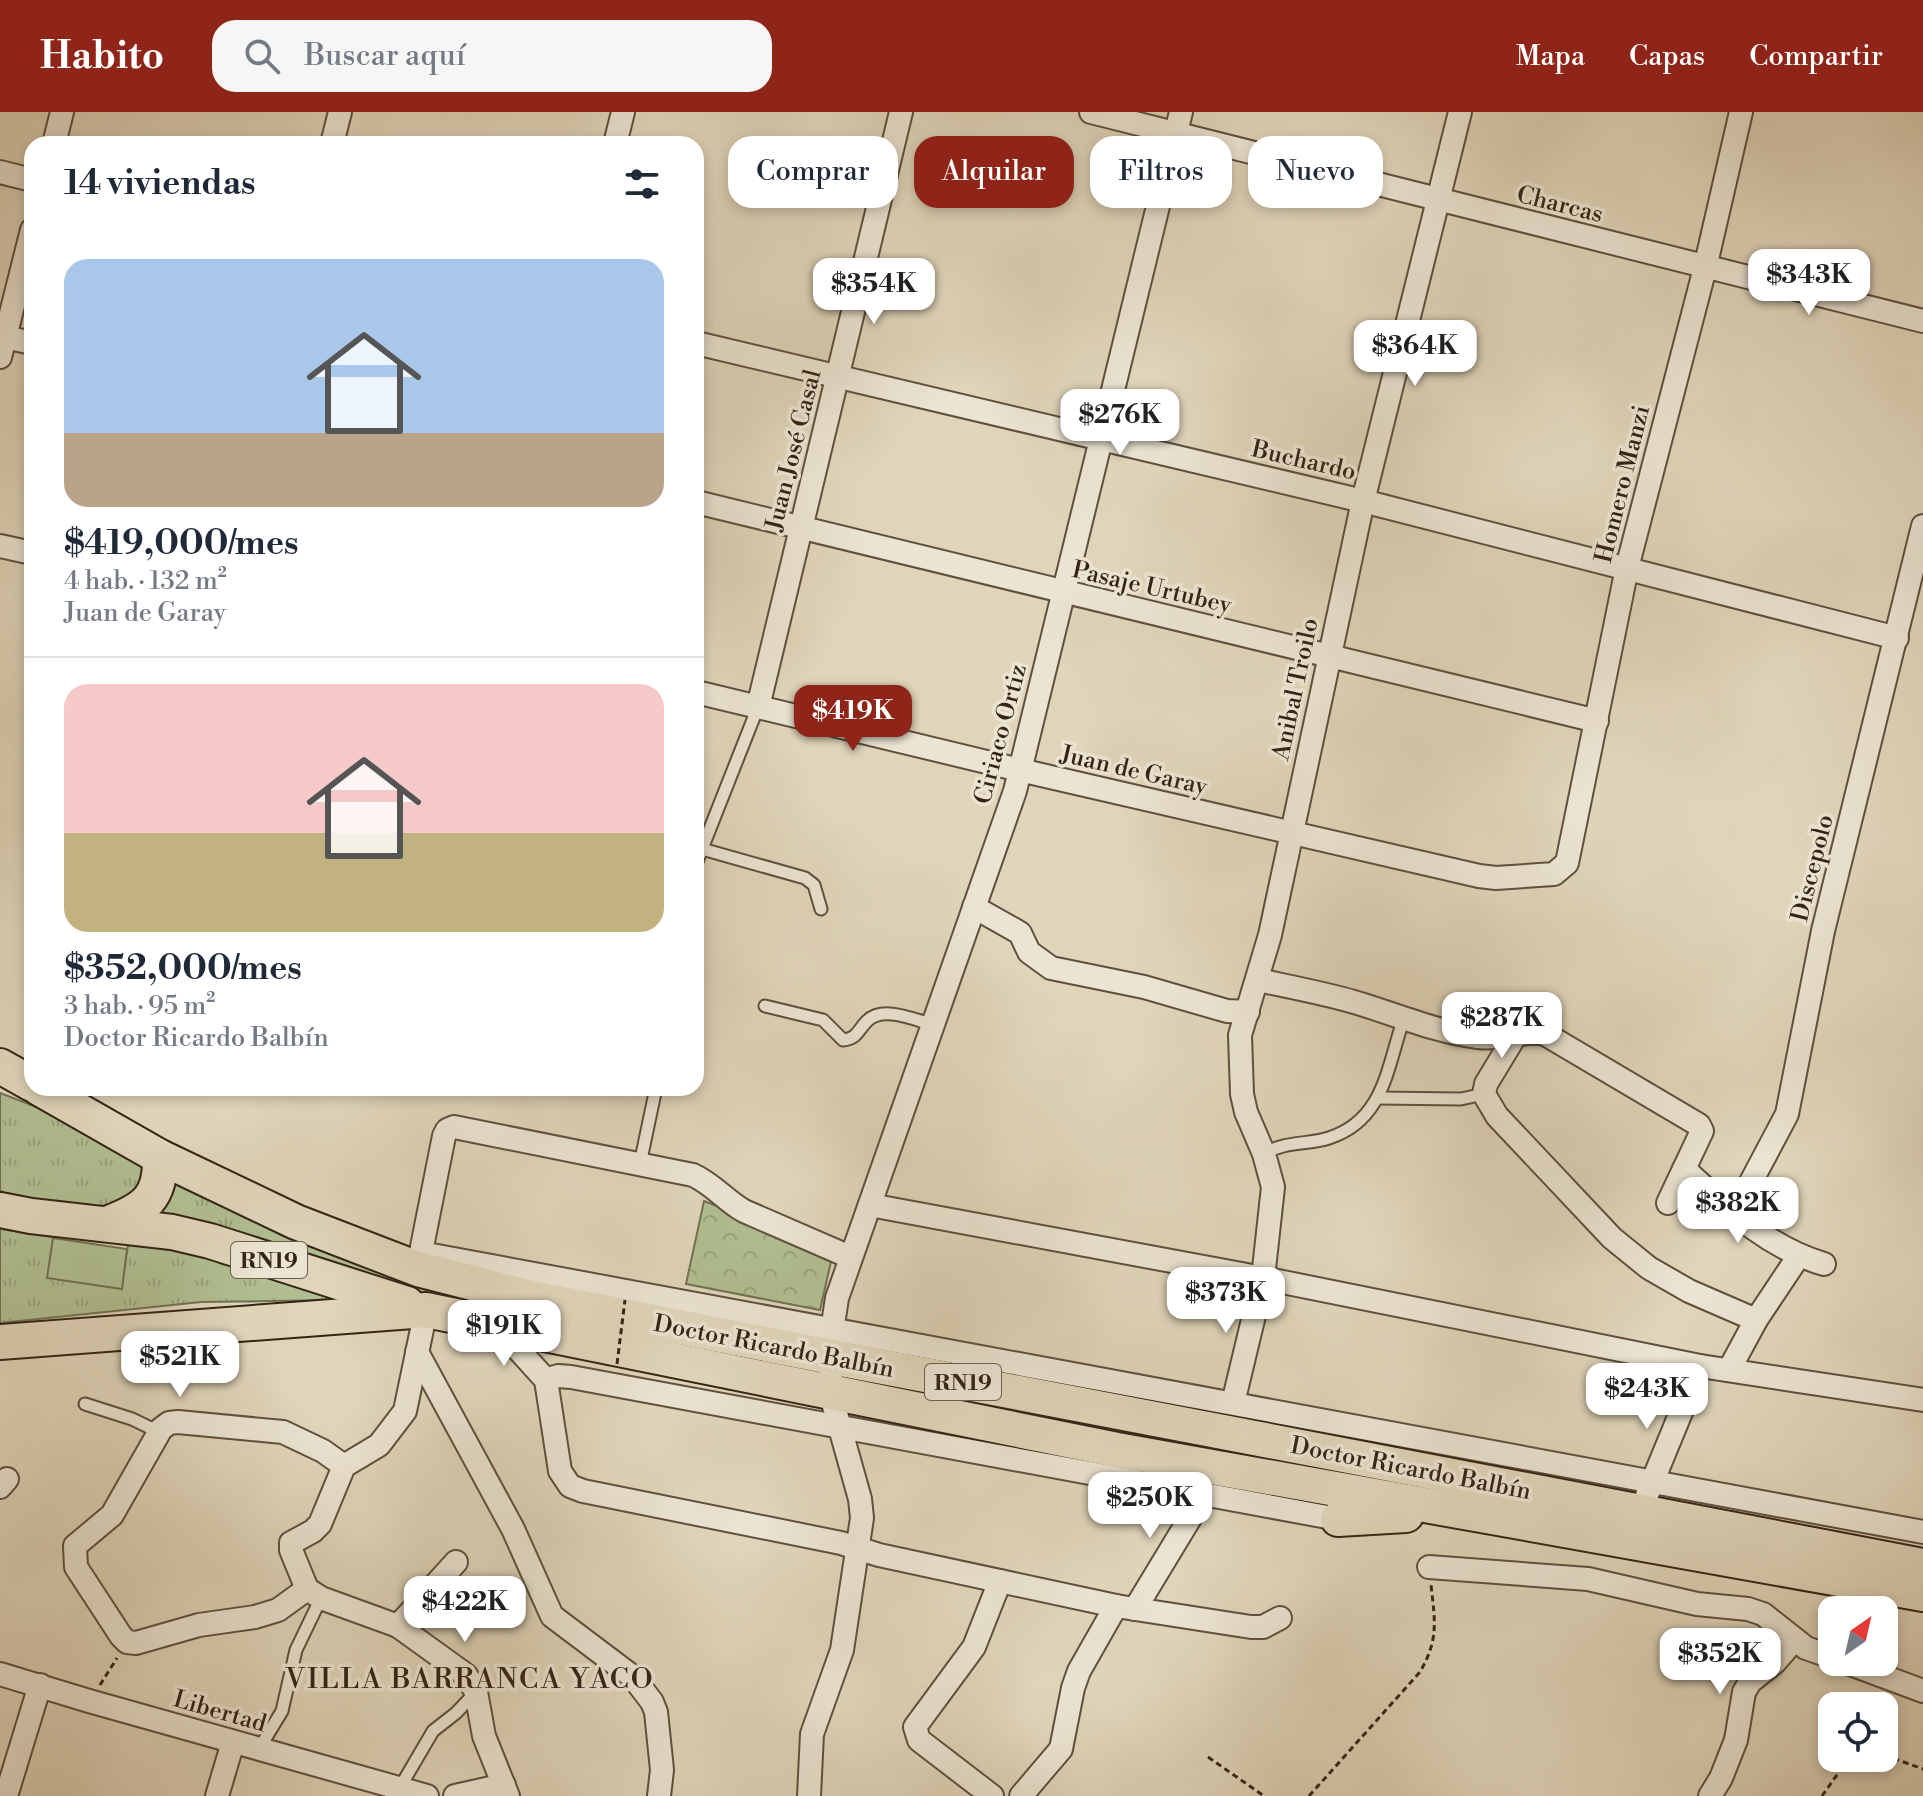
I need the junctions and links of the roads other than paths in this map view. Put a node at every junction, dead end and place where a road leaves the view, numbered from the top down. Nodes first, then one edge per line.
1 (62, 112) edge
2 (340, 112) edge
3 (623, 112) edge
4 (901, 112) edge
5 (1091, 112) edge
6 (1460, 112) edge
7 (1741, 112) edge
8 (1178, 122) edge
9 (56, 136) edge
10 (334, 136) edge
11 (617, 136) edge
12 (0, 172) edge
13 (24, 178) edge
14 (1438, 199) junction
15 (24, 261) edge
16 (1705, 268) junction
17 (1923, 321) edge
18 (24, 344) edge
19 (704, 345) edge
20 (2, 347) edge
21 (838, 376) junction
22 (1101, 438) junction
23 (1363, 501) junction
24 (704, 504) edge
25 (1923, 526) edge
26 (801, 529) junction
27 (0, 546) edge
28 (24, 551) edge
29 (1627, 568) junction
30 (1916, 584) edge
31 (1063, 593) junction
32 (1897, 638) junction
33 (1329, 655) junction
34 (704, 694) edge
35 (758, 707) junction
36 (1597, 721) junction
37 (1020, 770) junction
38 (1290, 833) junction
39 (704, 844) edge
40 (704, 850) edge
41 (1562, 870) joint
42 (974, 907) junction
43 (821, 909) dead end
44 (1258, 980) junction
45 (765, 1006) dead end
46 (1248, 1012) junction
47 (1404, 1018) junction
48 (935, 1025) junction
49 (1515, 1036) junction
50 (0, 1066) edge
51 (24, 1080) edge
52 (1484, 1094) junction
53 (53, 1096) edge
54 (654, 1096) edge
55 (1378, 1098) junction
56 (1264, 1154) junction
57 (160, 1157) junction
58 (640, 1164) junction
59 (1684, 1169) junction
60 (1668, 1203) dead end
61 (870, 1205) junction
62 (0, 1210) edge
63 (1734, 1214) junction
64 (109, 1223) junction
65 (850, 1257) junction
66 (1798, 1257) junction
67 (419, 1261) junction
68 (1824, 1264) dead end
69 (1263, 1278) junction
70 (426, 1310) junction
71 (1756, 1320) junction
72 (495, 1324) junction
73 (0, 1342) edge
74 (832, 1344) junction
75 (417, 1352) junction
76 (1700, 1366) junction
77 (1729, 1370) junction
78 (546, 1380) junction
79 (830, 1392) junction
80 (1923, 1400) edge
81 (1233, 1403) junction
82 (85, 1404) dead end
83 (839, 1428) junction
84 (159, 1432) junction
85 (344, 1466) junction
86 (1204, 1495) junction
87 (1647, 1497) junction
88 (1462, 1511) junction
89 (1338, 1519) joint
90 (1923, 1532) edge
91 (859, 1550) junction
92 (456, 1562) dead end
93 (1923, 1566) edge
94 (1429, 1567) road end
95 (1000, 1581) junction
96 (314, 1594) junction
97 (1923, 1594) edge
98 (1126, 1607) junction
99 (1280, 1618) dead end
100 (398, 1626) junction
101 (1794, 1640) junction
102 (1818, 1651) edge
103 (0, 1674) edge
104 (1883, 1676) edge
105 (40, 1685) junction
106 (1923, 1691) edge
107 (476, 1692) junction
108 (233, 1742) junction
109 (259, 1749) junction
110 (399, 1789) junction
111 (506, 1791) edge
112 (6, 1796) edge
113 (217, 1796) edge
114 (427, 1796) edge
115 (455, 1796) edge
116 (659, 1796) edge
117 (809, 1796) edge
118 (992, 1796) edge
119 (1021, 1796) edge
120 (1710, 1796) edge

1 - 9 street
2 - 10 street
3 - 11 street
4 - 21 street, Juan José Casal
5 - 8 street, Charcas
6 - 14 street, Anibal Troilo
7 - 16 street, Homero Manzi
8 - 14 street, Charcas
8 - 22 street, Ciriaco Ortiz
12 - 13 street
14 - 16 street, Charcas
14 - 23 street, Anibal Troilo
15 - 20 street
16 - 17 street, Charcas
16 - 29 street, Homero Manzi
18 - 20 street
19 - 21 street, Buchardo
21 - 22 street, Buchardo
21 - 26 street, Juan José Casal
22 - 23 street, Buchardo
22 - 31 street, Ciriaco Ortiz
23 - 29 street, Buchardo
23 - 33 street, Anibal Troilo
24 - 26 street, Pasaje Urtubey
25 - 30 street, Discepolo
26 - 31 street, Pasaje Urtubey
26 - 35 street, Juan José Casal
27 - 28 street
29 - 32 street, Buchardo
29 - 36 street, Homero Manzi
30 - 32 street, Discepolo
31 - 33 street, Pasaje Urtubey
31 - 37 street, Ciriaco Ortiz
32 - 63 street, Discepolo
33 - 36 street, Pasaje Urtubey
33 - 38 street, Anibal Troilo
34 - 35 street, Juan de Garay
35 - 37 street, Juan de Garay
35 - 39 lane
36 - 41 street, Homero Manzi
37 - 38 street, Juan de Garay
37 - 42 street, Ciriaco Ortiz
38 - 41 street, Juan de Garay
38 - 44 street, Anibal Troilo
40 - 43 lane
42 - 46 street
42 - 48 street, Ciriaco Ortiz
44 - 46 street, Anibal Troilo
44 - 47 street
45 - 48 lane
46 - 56 street, Anibal Troilo
47 - 49 street
47 - 55 lane
48 - 61 street, Ciriaco Ortiz
49 - 52 street
49 - 59 street
50 - 51 main road
52 - 55 lane
52 - 71 street
53 - 57 main road, Doctor Ricardo Balbín / RN19
54 - 58 lane
55 - 56 lane
56 - 69 street, Anibal Troilo
57 - 64 main road
57 - 67 main road, Doctor Ricardo Balbín / RN19
58 - 65 street
58 - 67 street
59 - 60 street
59 - 63 street
61 - 65 street, Ciriaco Ortiz
61 - 69 street
62 - 64 main road, RN19
63 - 66 street
64 - 70 main road, RN19
65 - 74 street, Ciriaco Ortiz
66 - 68 street
66 - 71 street
67 - 74 main road, Doctor Ricardo Balbín / RN19
69 - 76 street
69 - 81 street, Anibal Troilo
70 - 72 main road, Doctor Ricardo Balbín / RN19
70 - 73 main road, Doctor Ricardo Balbín / RN19
70 - 75 street
71 - 77 street
72 - 78 street
72 - 79 main road, Doctor Ricardo Balbín / RN19
74 - 79 street, Ciriaco Ortiz
74 - 81 street
74 - 87 main road, Doctor Ricardo Balbín / RN19
75 - 85 street
75 - 116 street
76 - 77 street
76 - 87 street
77 - 80 street
78 - 83 street
78 - 91 street
79 - 83 street, Ciriaco Ortiz
79 - 88 main road, Doctor Ricardo Balbín / RN19
81 - 87 street
82 - 84 lane
83 - 86 street
83 - 91 street, Ciriaco Ortiz
84 - 85 street
84 - 96 street
85 - 96 street
86 - 89 street
86 - 98 street
87 - 90 street
87 - 93 main road, Doctor Ricardo Balbín / RN19
88 - 89 main road
88 - 97 main road, Doctor Ricardo Balbín / RN19
91 - 95 street
91 - 117 street, Ciriaco Ortiz
92 - 100 street
94 - 101 street
95 - 98 street
95 - 118 street
96 - 100 street
96 - 109 lane
98 - 99 street
98 - 119 street
100 - 107 street
101 - 102 street
101 - 120 street
103 - 105 street, Libertad
104 - 106 street
105 - 108 street, Libertad
105 - 112 street
107 - 110 lane
107 - 111 street
108 - 109 street, Libertad
108 - 113 street
109 - 110 street, Libertad
110 - 114 street, Libertad
111 - 115 street

